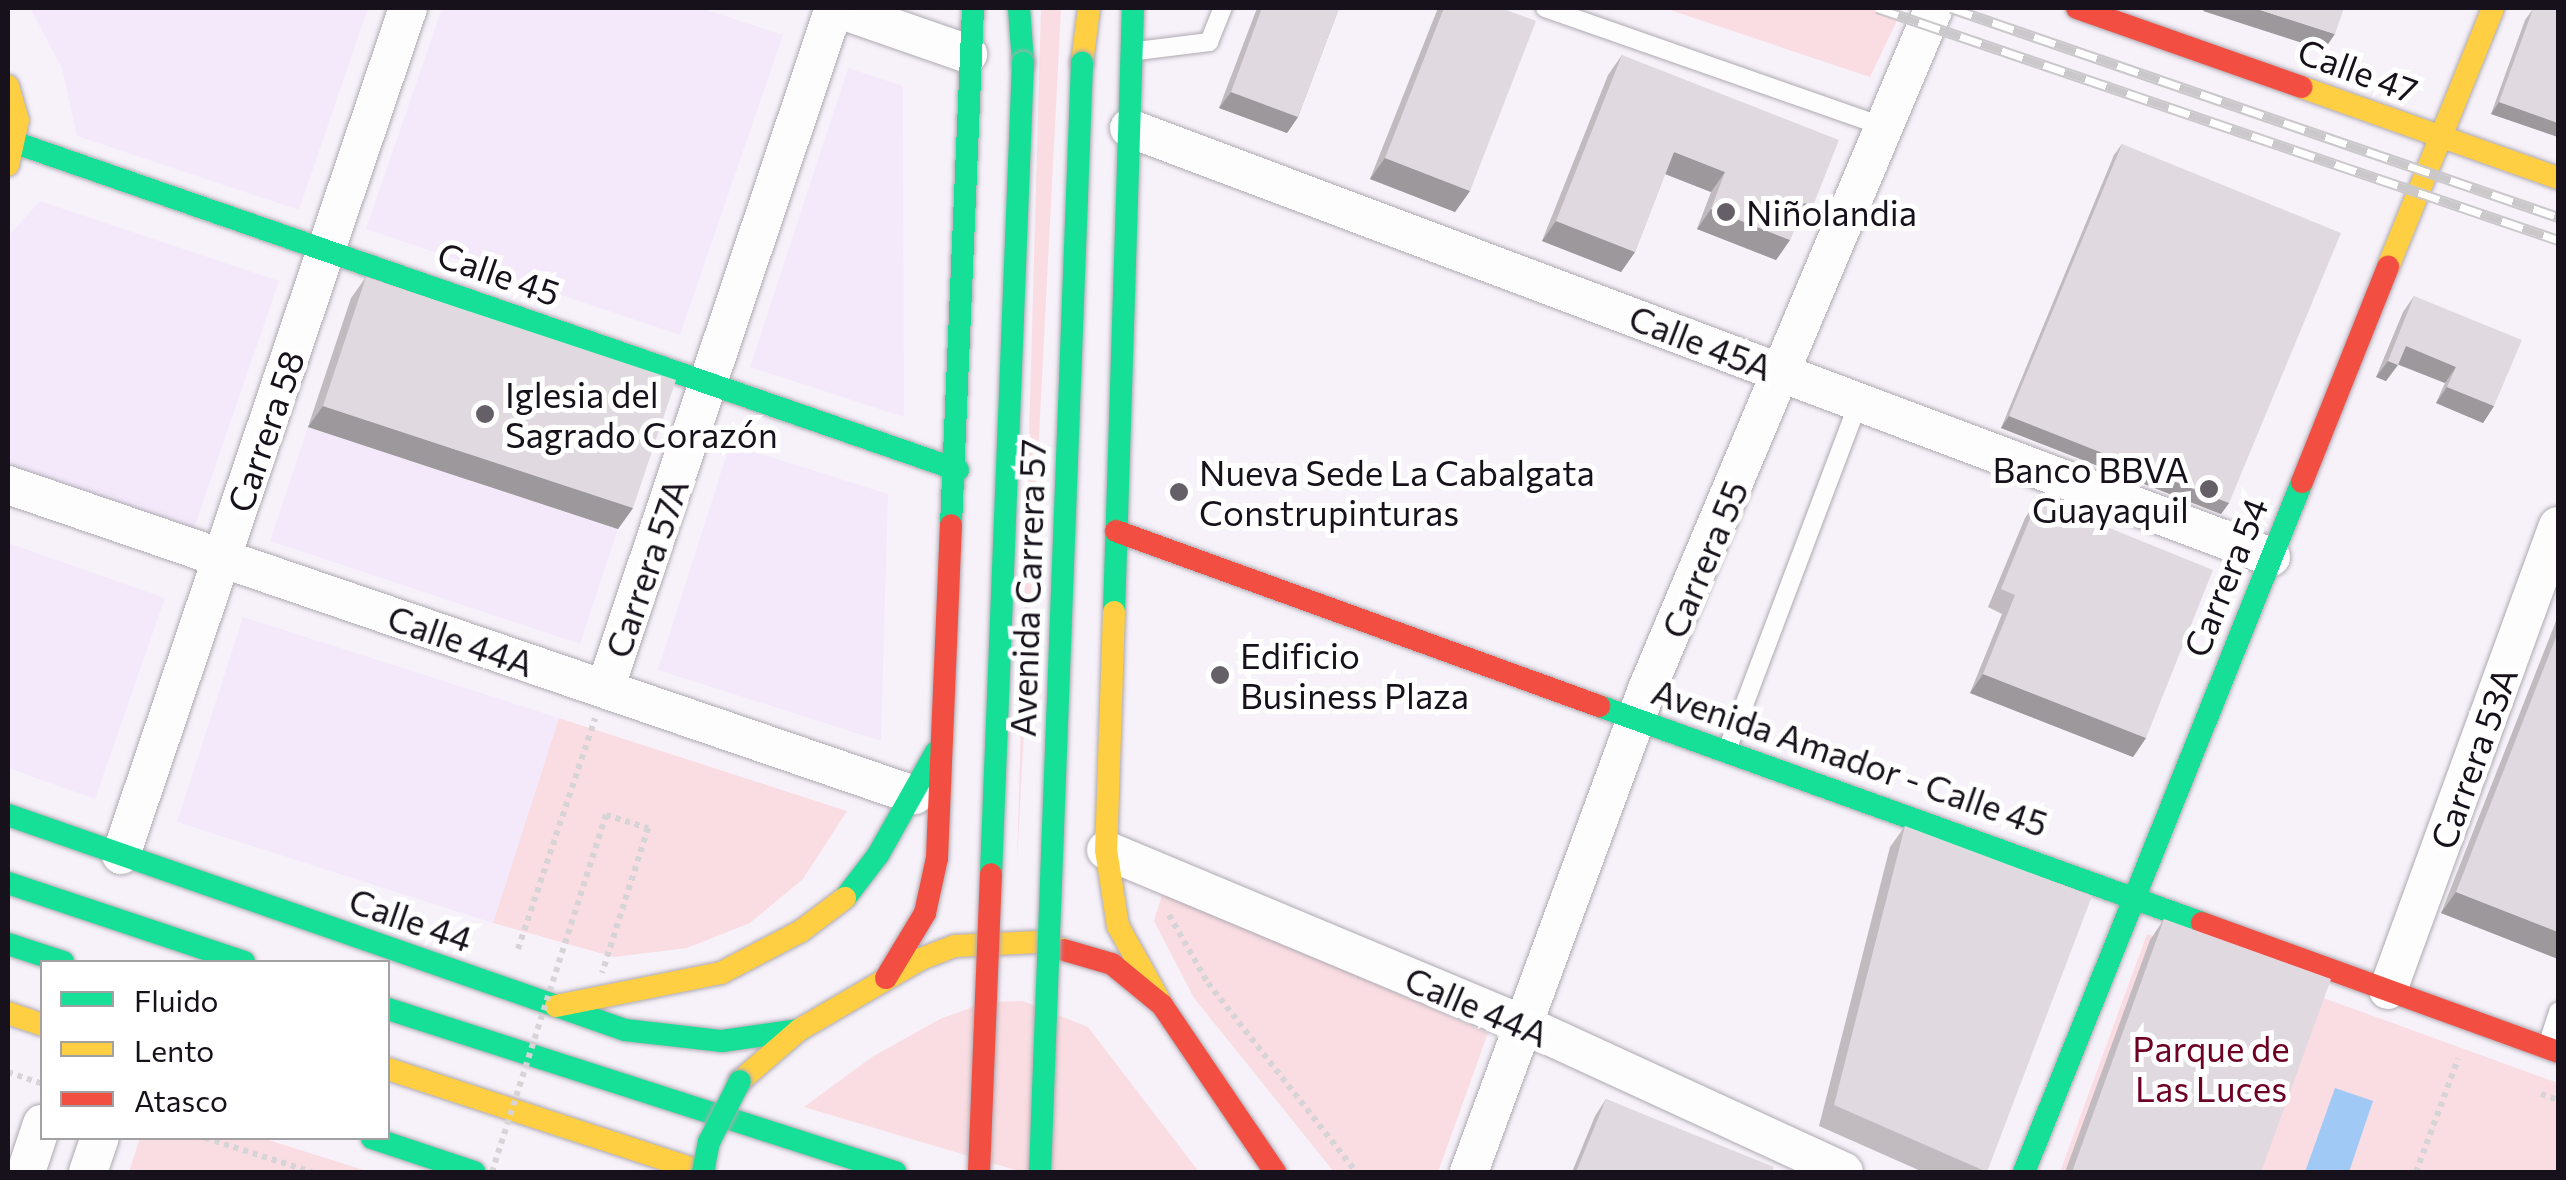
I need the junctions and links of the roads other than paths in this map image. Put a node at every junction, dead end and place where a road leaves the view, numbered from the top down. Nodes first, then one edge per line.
1 (408, 8) edge
2 (835, 8) edge
3 (973, 8) edge
4 (1022, 8) edge
5 (1086, 8) edge
6 (1133, 8) edge
7 (1224, 8) edge
8 (1545, 8) edge
9 (1934, 8) edge
10 (2078, 8) edge
11 (2493, 8) edge
12 (1132, 52) junction
13 (968, 54) junction
14 (8, 86) edge
15 (1884, 127) junction
16 (1130, 128) junction
17 (2437, 135) junction
18 (12, 154) edge
19 (2558, 178) edge
20 (326, 250) junction
21 (1784, 373) junction
22 (708, 383) junction
23 (1859, 401) junction
24 (958, 470) junction
25 (8, 486) edge
26 (2558, 526) edge
27 (1116, 531) junction
28 (2271, 557) junction
29 (222, 558) junction
30 (605, 690) junction
31 (1640, 721) junction
32 (944, 736) junction
33 (1727, 750) junction
34 (914, 795) junction
35 (8, 815) edge
36 (1106, 850) junction
37 (121, 855) junction
38 (8, 883) edge
39 (2136, 900) junction
40 (8, 944) edge
41 (58, 960) edge
42 (238, 960) edge
43 (886, 978) junction
44 (2388, 990) junction
45 (1162, 1004) junction
46 (556, 1006) junction
47 (390, 1010) edge
48 (2558, 1012) edge
49 (8, 1013) edge
50 (40, 1024) edge
51 (1525, 1025) junction
52 (799, 1030) junction
53 (2552, 1050) edge
54 (390, 1070) edge
55 (40, 1130) edge
56 (99, 1140) edge
57 (378, 1140) edge
58 (439, 1161) junction
59 (26, 1172) edge
60 (88, 1172) edge
61 (461, 1172) edge
62 (474, 1172) edge
63 (703, 1172) edge
64 (895, 1172) edge
65 (979, 1172) edge
66 (1040, 1172) edge
67 (1275, 1172) edge
68 (1469, 1172) edge
69 (1844, 1172) edge
70 (2024, 1172) edge

1 - 20 street, Carrera 58
2 - 13 street
2 - 22 street, Carrera 57A
3 - 13 main road, Avenida Carrera 57
4 - 65 main road, Avenida Carrera 57, bridge
5 - 66 main road, Avenida Carrera 57, bridge
6 - 12 main road
7 - 12 lane
8 - 15 lane
9 - 15 street, Carrera 55
10 - 17 main road, Calle 47
11 - 17 main road, Carrera 54
12 - 16 main road
13 - 24 main road, Avenida Carrera 57
14 - 18 main road
15 - 21 street, Carrera 55
16 - 21 street, Calle 45A
16 - 27 main road
17 - 19 main road, Calle 47
17 - 28 main road, Carrera 54
18 - 20 main road, Calle 45
20 - 22 main road, Calle 45
20 - 29 street, Carrera 58
21 - 23 street, Calle 45A
21 - 31 street, Carrera 55
22 - 24 main road, Calle 45
22 - 30 street, Carrera 57A
23 - 28 street, Calle 45A
23 - 33 lane
24 - 32 main road, Avenida Carrera 57
25 - 29 street, Calle 44A
26 - 44 street, Carrera 53A
27 - 31 main road, Avenida Amador - Calle 45
27 - 36 main road
28 - 39 main road, Carrera 54
29 - 30 street, Calle 44A
29 - 37 street, Carrera 58
30 - 34 street, Calle 44A
31 - 33 main road, Avenida Amador - Calle 45
31 - 51 street, Carrera 55
32 - 34 main road
32 - 43 main road, Avenida Carrera 57
33 - 39 main road, Avenida Amador - Calle 45
34 - 46 main road
35 - 37 main road, Calle 44
36 - 45 main road
36 - 51 street, Calle 44A
37 - 46 main road, Calle 44
38 - 42 main road
39 - 44 main road, Avenida Amador - Calle 45
39 - 70 main road, Carrera 54
40 - 41 main road
43 - 45 main road
43 - 52 main road
44 - 53 main road, Avenida Amador - Calle 45
45 - 67 main road
46 - 52 main road, Calle 44
47 - 64 main road
48 - 53 lane
49 - 50 main road
51 - 68 street, Carrera 55
51 - 69 street, Calle 44A
52 - 63 main road, bridge
54 - 63 main road
55 - 59 street
56 - 60 street
57 - 58 main road
58 - 61 main road
58 - 62 main road

